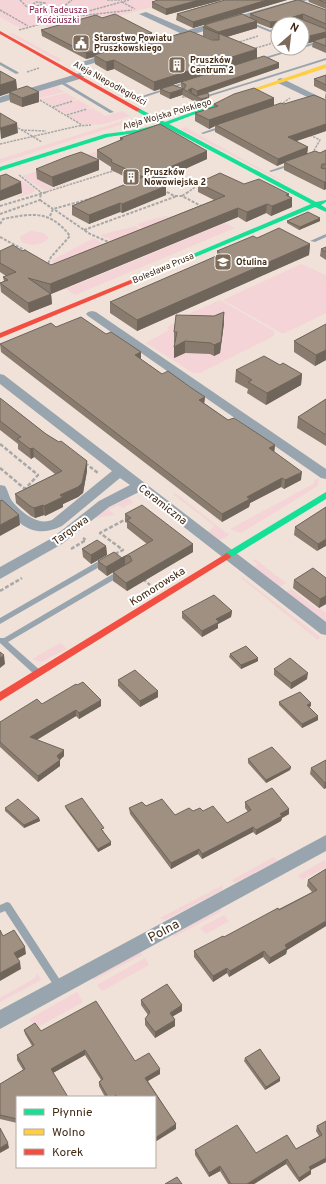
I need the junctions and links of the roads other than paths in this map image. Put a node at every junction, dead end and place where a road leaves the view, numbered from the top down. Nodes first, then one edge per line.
1 (299, 0) edge
2 (309, 7) edge
3 (140, 11) road end
4 (172, 17) edge
5 (240, 18) junction
6 (158, 20) junction
7 (0, 23) edge
8 (270, 31) edge
9 (0, 32) edge
10 (187, 33) junction
11 (167, 39) edge
12 (204, 40) edge
13 (326, 40) edge
14 (310, 45) edge
15 (127, 51) edge
16 (273, 56) edge
17 (326, 59) edge
18 (252, 62) edge
19 (0, 63) edge
20 (77, 65) junction
21 (326, 66) edge
22 (17, 73) dead end
23 (80, 76) junction
24 (195, 80) edge
25 (281, 81) junction
26 (61, 82) junction
27 (108, 82) dead end
28 (173, 87) junction
29 (120, 88) dead end
30 (178, 90) edge
31 (106, 92) junction
32 (135, 96) joint
33 (228, 98) junction
34 (197, 99) edge
35 (0, 100) edge
36 (326, 103) edge
37 (149, 104) dead end
38 (112, 112) dead end
39 (166, 114) junction
40 (153, 118) junction
41 (176, 119) junction
42 (164, 123) junction
43 (232, 124) edge
44 (203, 133) junction
45 (107, 135) junction
46 (296, 162) edge
47 (0, 169) edge
48 (271, 171) junction
49 (326, 203) edge
50 (316, 205) junction
51 (326, 235) edge
52 (313, 241) dead end
53 (92, 314) dead end
54 (0, 336) edge
55 (0, 378) edge
56 (120, 471) junction
57 (326, 475) edge
58 (140, 486) junction
59 (0, 489) edge
60 (326, 495) edge
61 (113, 556) edge
62 (229, 556) junction
63 (128, 568) edge
64 (0, 574) edge
65 (0, 621) edge
66 (326, 630) edge
67 (2, 640) edge
68 (38, 674) junction
69 (0, 697) edge
70 (326, 842) edge
71 (0, 909) edge
72 (60, 986) junction
73 (0, 1020) edge

1 - 2 street
1 - 5 street
3 - 6 street
4 - 6 street
5 - 8 lane
5 - 10 street
6 - 10 street
7 - 20 street, Aleja Niepodległości
9 - 23 street, Aleja Niepodległości
10 - 11 street
10 - 12 street
13 - 14 lane
15 - 20 street
16 - 18 lane
17 - 34 lane
19 - 22 lane
20 - 27 street, Aleja Niepodległości
21 - 25 street, Aleja Wojska Polskiego
23 - 26 street
23 - 31 street, Aleja Niepodległości
24 - 28 lane
25 - 33 street, Aleja Wojska Polskiego
25 - 36 street
26 - 35 street
26 - 38 lane
28 - 30 lane
28 - 32 lane
29 - 31 street
31 - 40 street, Aleja Niepodległości
32 - 37 street, Aleja Niepodległości
33 - 39 street, Aleja Wojska Polskiego
33 - 41 street, Aleja Wojska Polskiego
39 - 40 street, Aleja Wojska Polskiego
39 - 41 street
40 - 42 street, Aleja Niepodległości
40 - 45 street, Aleja Wojska Polskiego
41 - 42 street, Aleja Wojska Polskiego
41 - 44 street
42 - 45 street, Aleja Wojska Polskiego
42 - 50 street, Aleja Niepodległości
43 - 44 lane
44 - 48 street
45 - 47 street, Aleja Wojska Polskiego
46 - 48 lane
48 - 49 street
49 - 50 street, Bolesława Prusa
50 - 54 street, Bolesława Prusa
51 - 52 lane
53 - 57 street
55 - 56 street, Ceramiczna
56 - 58 street, Ceramiczna
56 - 59 street
58 - 62 street, Ceramiczna
58 - 64 street, Targowa
60 - 62 street, Komorowska
61 - 65 lane
62 - 66 street, Ceramiczna
62 - 68 street, Komorowska
63 - 67 lane
67 - 68 lane
68 - 69 street, Komorowska
70 - 72 street, Polna
71 - 72 lane
72 - 73 street, Polna

